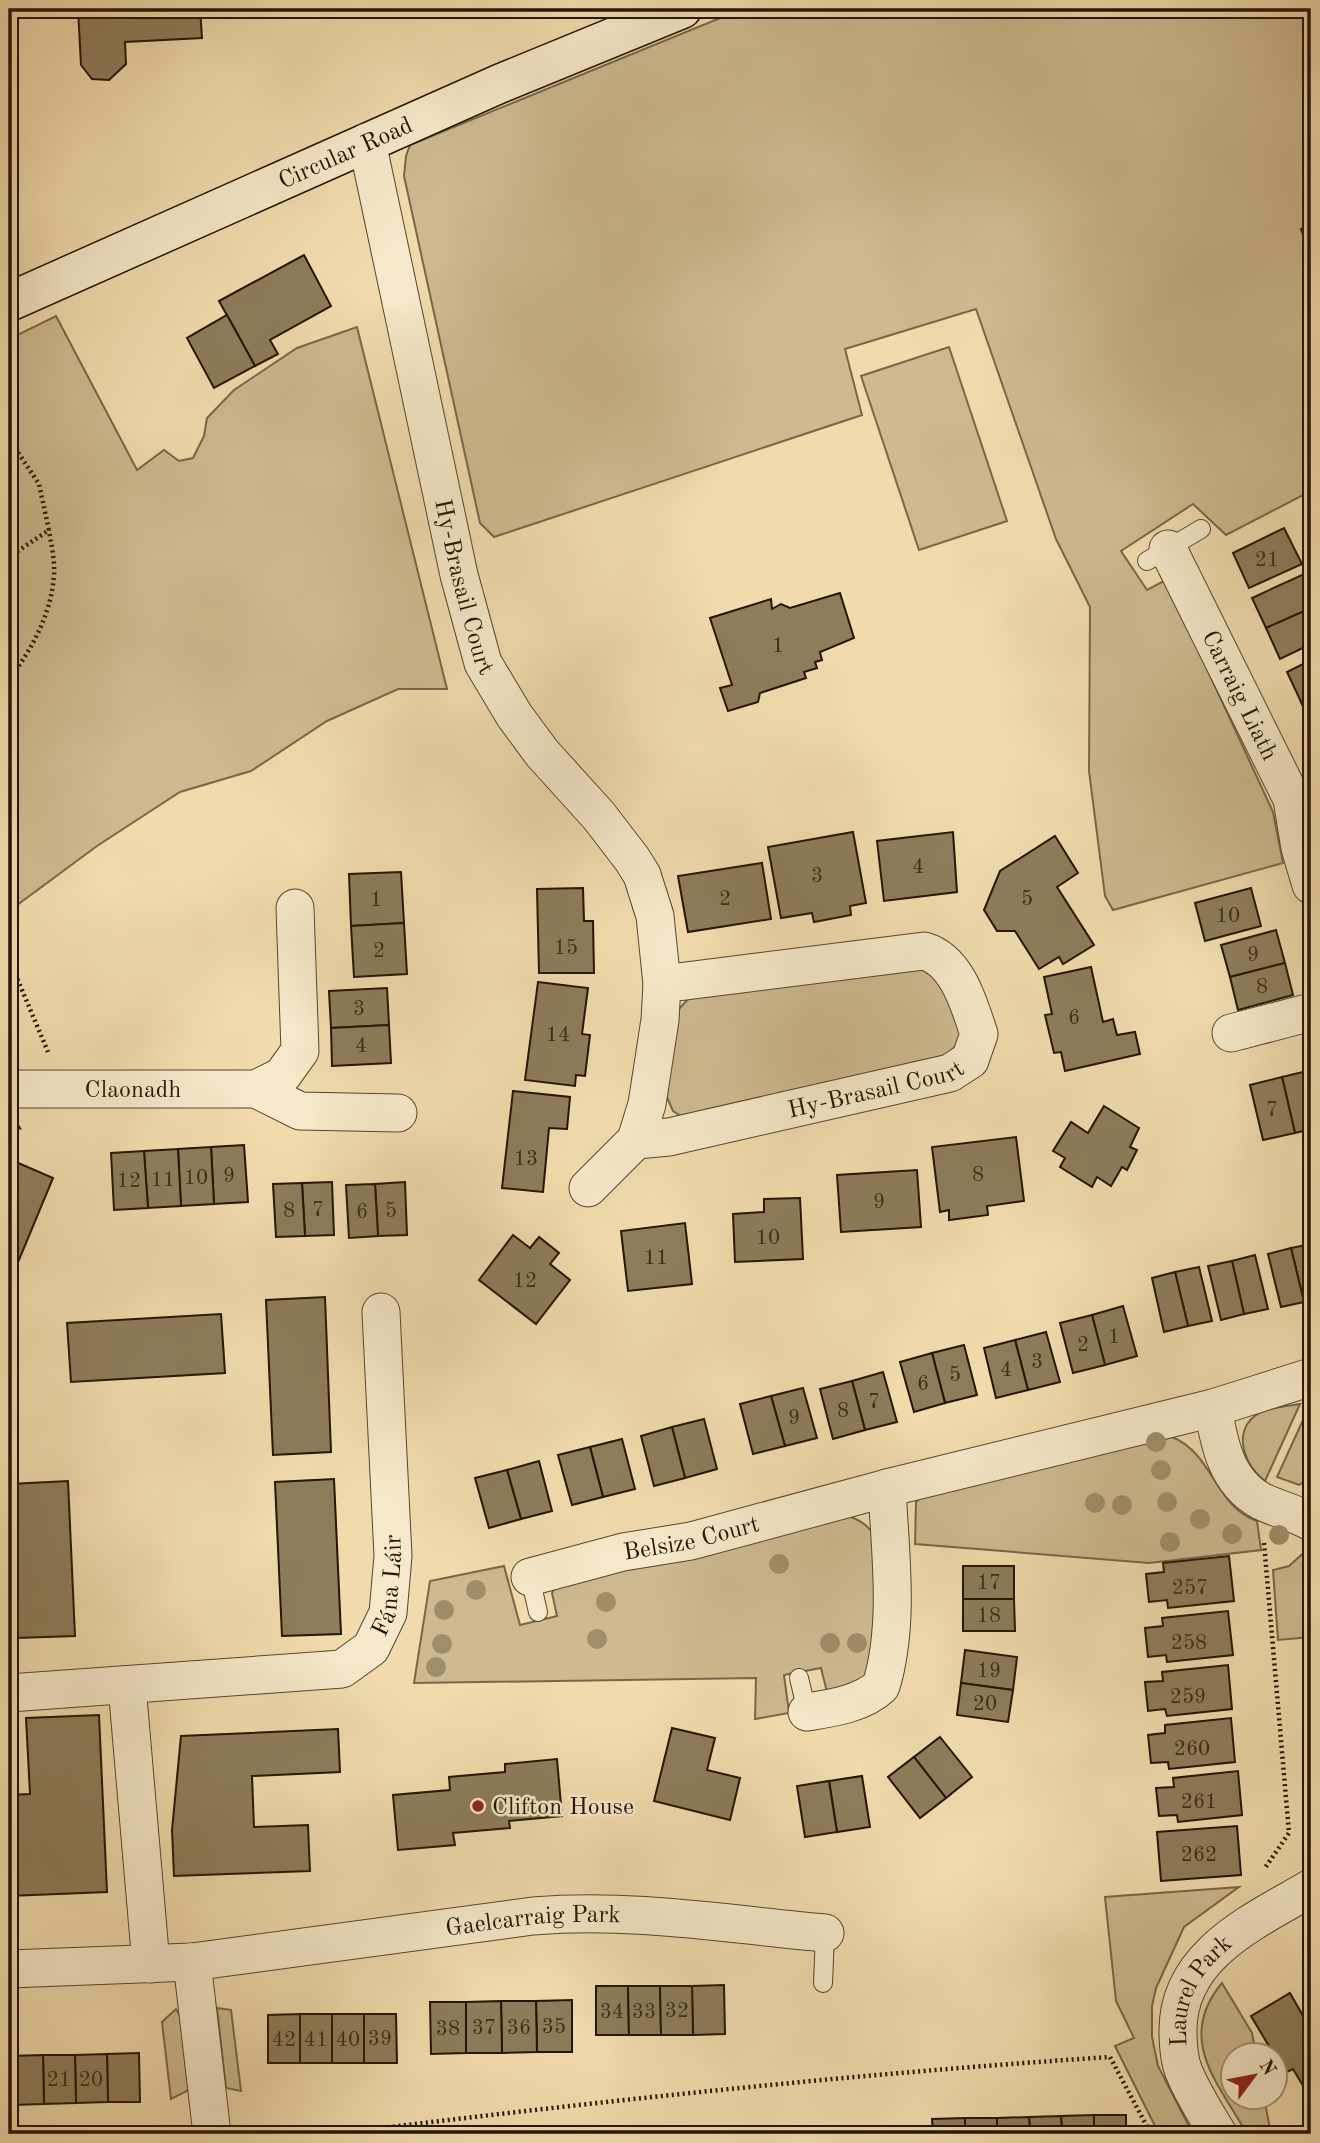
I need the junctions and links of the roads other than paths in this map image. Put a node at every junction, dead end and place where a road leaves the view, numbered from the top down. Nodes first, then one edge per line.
1 (682, 9) edge
2 (367, 142) junction
3 (9, 302) edge
4 (1201, 529) dead end
5 (1158, 555) joint
6 (1311, 885) edge
7 (295, 908) dead end
8 (662, 984) junction
9 (1311, 1012) edge
10 (1231, 1033) dead end
11 (9, 1089) edge
12 (256, 1090) junction
13 (398, 1113) dead end
14 (636, 1140) junction
15 (588, 1188) dead end
16 (381, 1312) dead end
17 (1311, 1377) edge
18 (1213, 1408) junction
19 (887, 1488) junction
20 (1311, 1522) edge
21 (534, 1595) dead end
22 (127, 1686) junction
23 (9, 1693) edge
24 (803, 1695) dead end
25 (1311, 1888) edge
26 (824, 1933) joint
27 (192, 1962) junction
28 (151, 1964) junction
29 (9, 1969) edge
30 (823, 1983) dead end
31 (212, 2134) edge
32 (1218, 2134) edge

1 - 2 street, Circular Road
2 - 3 street, Circular Road
2 - 8 street, Hy-Brasail Court
4 - 5 lane
5 - 6 street, Carraig Liath
7 - 12 street
8 - 14 street, Hy-Brasail Court
8 - 14 street, Hy-Brasail Court
9 - 10 street
11 - 12 street, Claonadh
12 - 13 street, Claonadh
14 - 15 street
16 - 22 street, Fána Láir
17 - 18 street
18 - 19 street, Belsize Court
18 - 20 street
19 - 21 street, Belsize Court
19 - 24 street
22 - 23 street, Fána Láir
22 - 28 street
25 - 32 street, Laurel Park
26 - 27 street, Gaelcarraig Park
26 - 30 lane, Gaelcarraig Park
27 - 28 street, Gaelcarraig Park
27 - 31 street
28 - 29 street, Gaelcarraig Park

